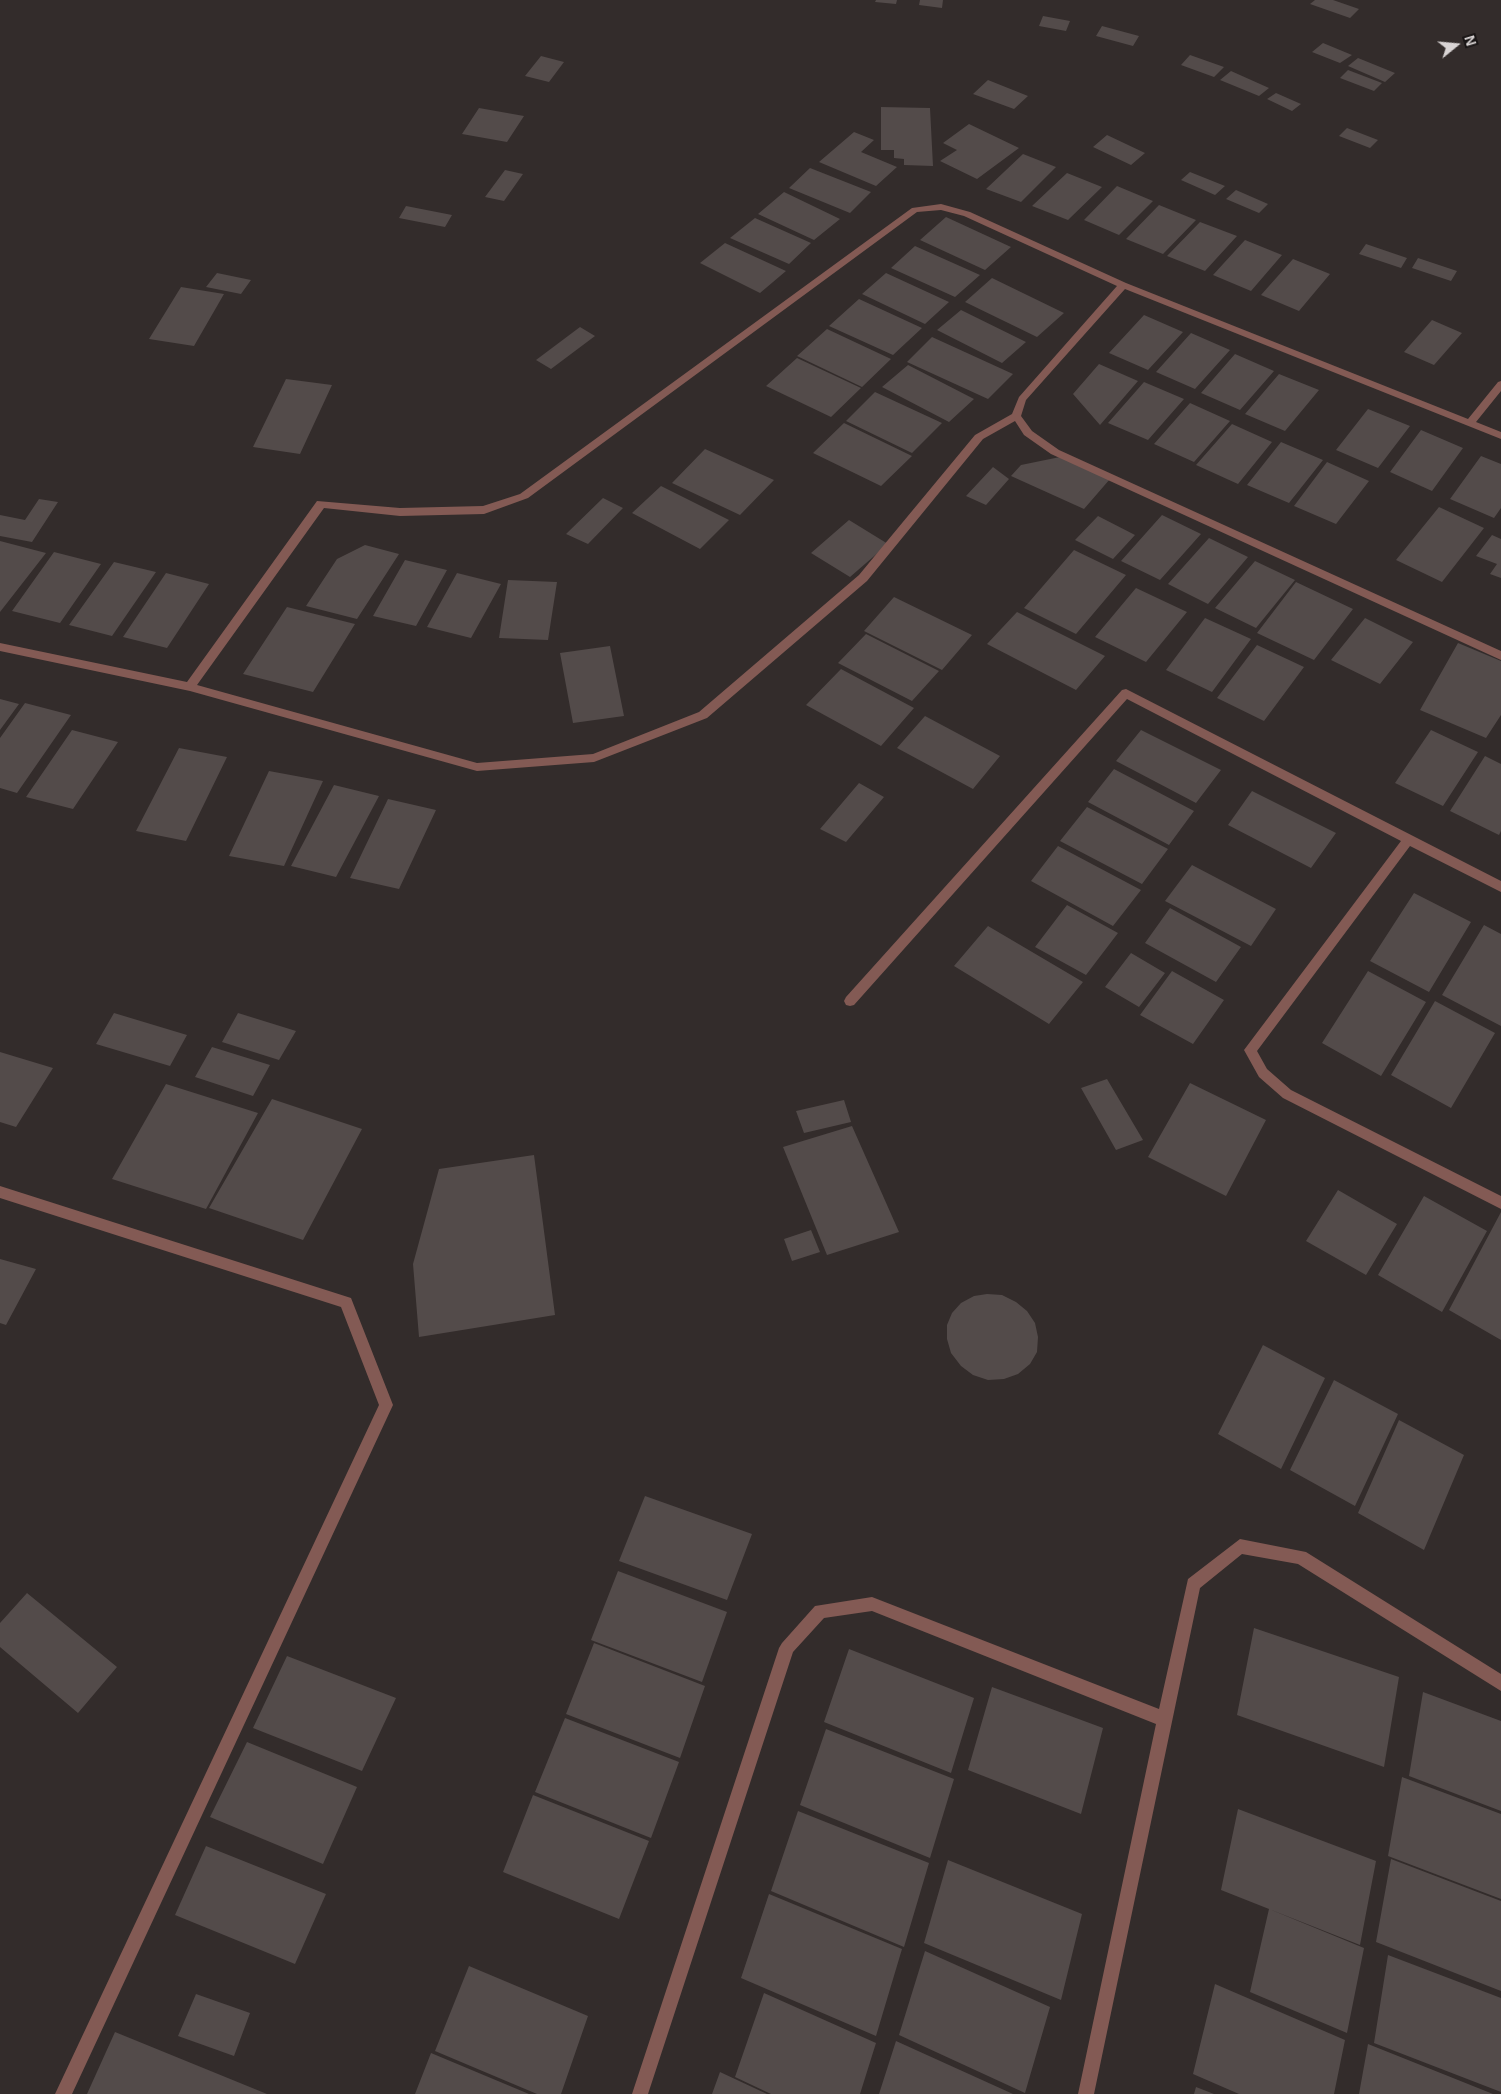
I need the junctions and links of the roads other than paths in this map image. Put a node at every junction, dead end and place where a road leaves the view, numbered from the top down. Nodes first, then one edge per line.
1 (1123, 285) junction
2 (1501, 384) edge
3 (1016, 416) junction
4 (1470, 424) junction
5 (1501, 436) edge
6 (0, 647) edge
7 (1501, 656) edge
8 (190, 687) junction
9 (1408, 840) junction
10 (1501, 887) edge
11 (850, 1001) dead end
12 (0, 1192) edge
13 (1501, 1203) edge
14 (1501, 1683) edge
15 (1164, 1719) junction
16 (63, 2094) edge
17 (640, 2094) edge
18 (1086, 2094) edge

1 - 3 street
1 - 4 street
1 - 8 street
2 - 4 street
3 - 7 street
3 - 8 street
4 - 5 street
6 - 8 street
9 - 10 street
9 - 11 street
9 - 13 street
12 - 16 street
14 - 15 street
15 - 17 street
15 - 18 street

